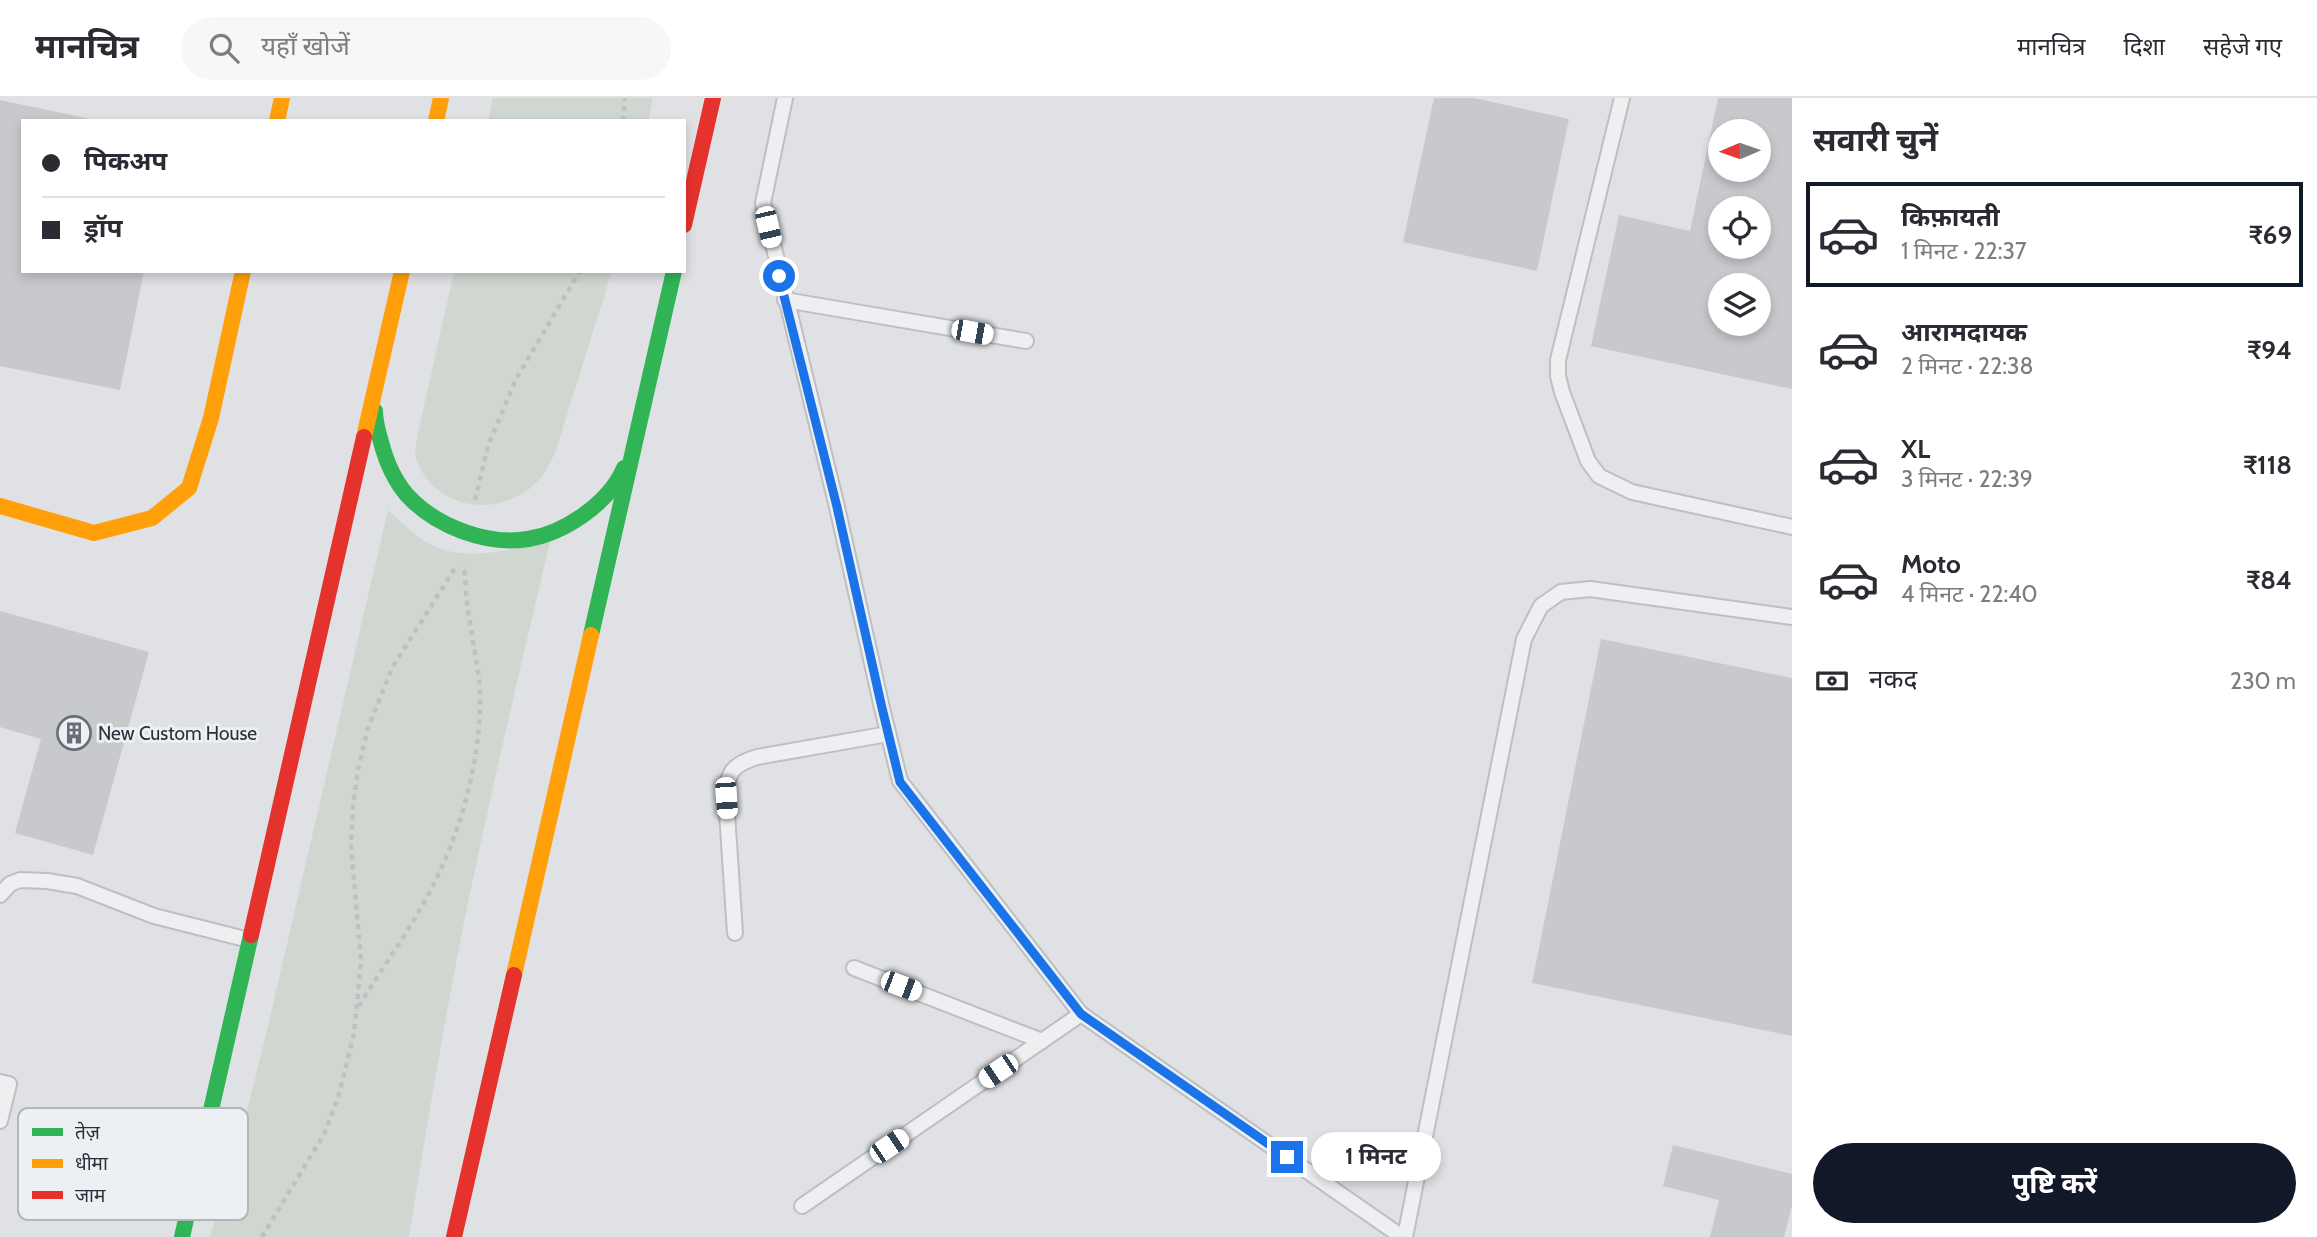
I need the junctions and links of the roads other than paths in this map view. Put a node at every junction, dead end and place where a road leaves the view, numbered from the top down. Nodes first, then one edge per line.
1 (282, 98) edge
2 (441, 98) edge
3 (713, 98) edge
4 (785, 98) edge
5 (1622, 98) edge
6 (277, 119) edge
7 (436, 119) edge
8 (686, 216) edge
9 (243, 273) edge
10 (402, 273) edge
11 (674, 273) edge
12 (785, 300) junction
13 (1026, 341) dead end
14 (378, 375) junction
15 (637, 433) junction
16 (0, 506) edge
17 (1792, 527) edge
18 (1792, 617) edge
19 (888, 734) junction
20 (0, 895) edge
21 (735, 933) dead end
22 (250, 941) junction
23 (854, 968) dead end
24 (1081, 1014) junction
25 (1042, 1041) junction
26 (0, 1082) edge
27 (212, 1108) edge
28 (0, 1121) edge
29 (802, 1206) dead end
30 (454, 1237) edge
31 (1404, 1237) edge

1 - 6 main road
2 - 7 main road
3 - 8 main road
4 - 12 lane
5 - 17 lane
9 - 16 main road
10 - 14 main road
11 - 15 main road
12 - 13 lane
12 - 19 lane
14 - 15 main road
14 - 22 main road
15 - 30 main road
18 - 31 lane
19 - 21 lane
19 - 24 lane
20 - 22 lane
22 - 27 main road
23 - 25 lane
24 - 25 lane
24 - 31 lane
25 - 29 lane
26 - 28 lane

